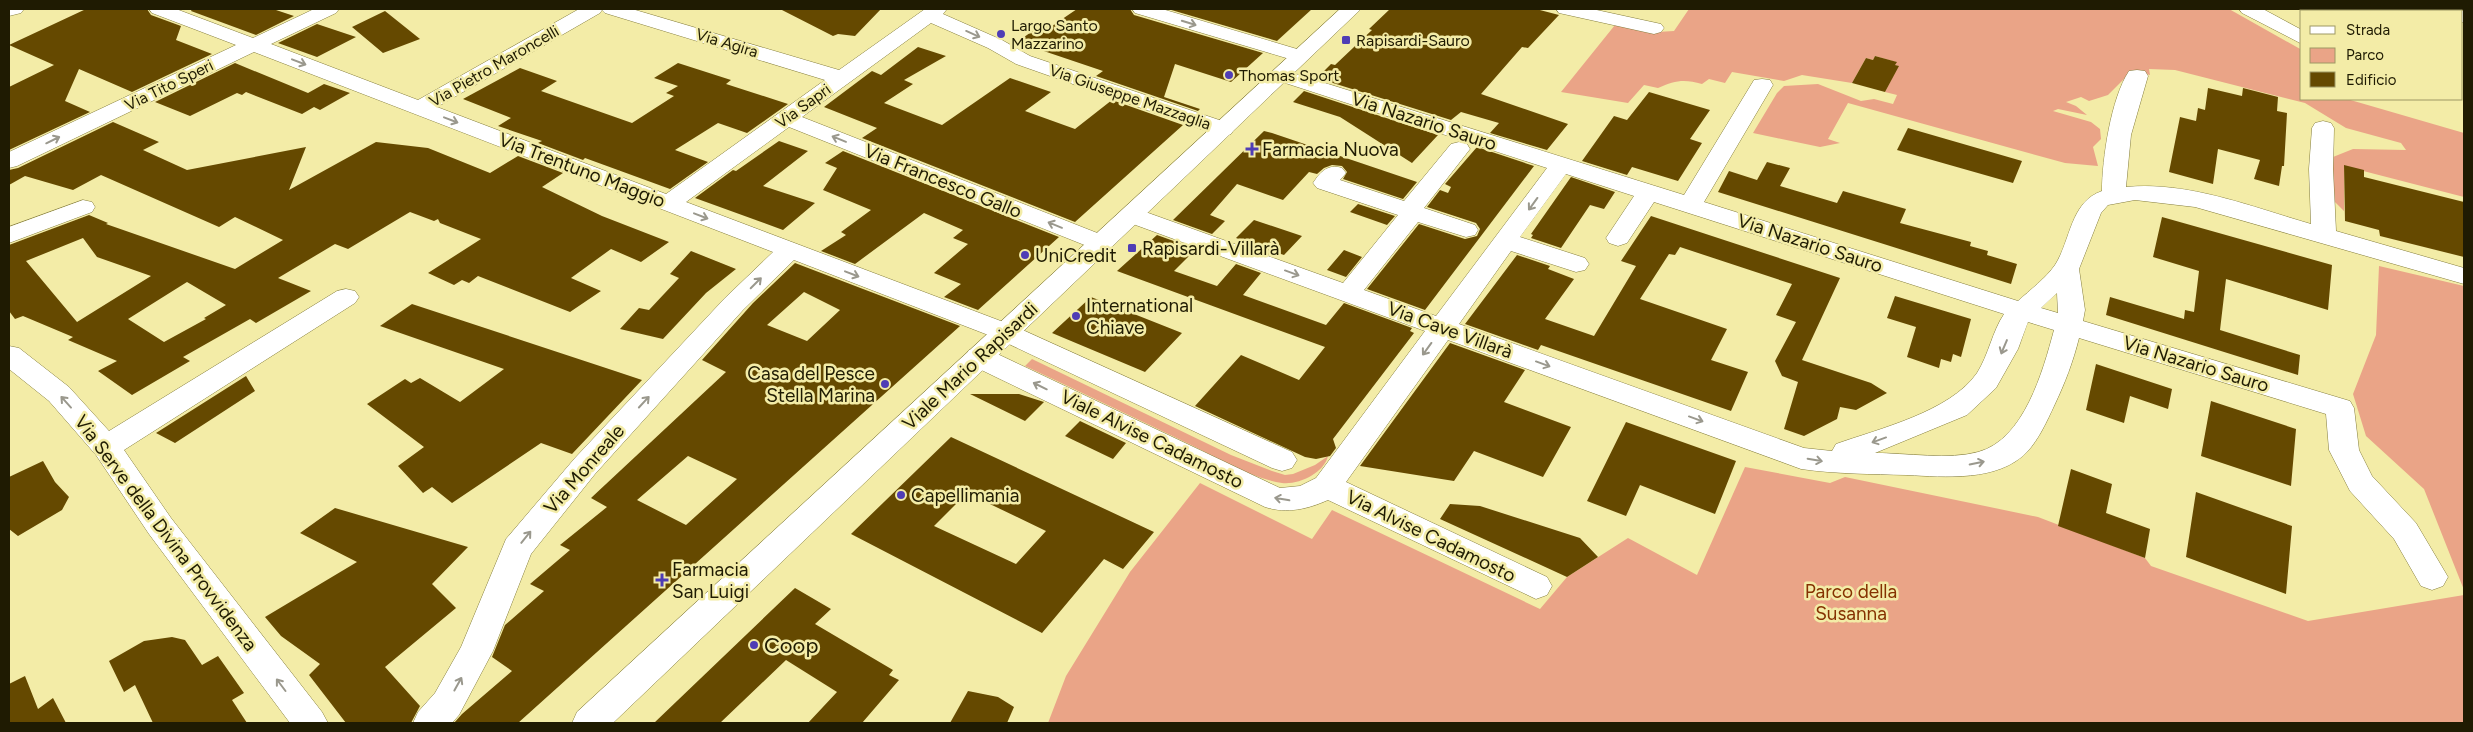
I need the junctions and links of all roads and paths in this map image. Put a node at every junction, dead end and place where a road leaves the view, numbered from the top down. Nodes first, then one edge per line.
1 (14, 9) edge
2 (159, 9) edge
3 (329, 9) edge
4 (593, 9) edge
5 (612, 9) edge
6 (1142, 9) edge
7 (1351, 9) edge
8 (1566, 9) edge
9 (2249, 9) edge
10 (9, 10) edge
11 (933, 12) edge
12 (1606, 13) edge
13 (1654, 28) dead end
14 (2300, 37) edge
15 (254, 45) junction
16 (1300, 56) junction
17 (1280, 75) junction
18 (2137, 76) dead end
19 (842, 78) junction
20 (1762, 84) dead end
21 (420, 108) junction
22 (786, 118) junction
23 (2323, 128) dead end
24 (1223, 129) junction
25 (1459, 149) dead end
26 (9, 162) edge
27 (1561, 164) junction
28 (1334, 173) dead end
29 (1648, 192) junction
30 (2114, 195) junction
31 (668, 204) junction
32 (1690, 205) junction
33 (83, 207) dead end
34 (1411, 212) junction
35 (1131, 215) junction
36 (1466, 230) dead end
37 (2324, 235) junction
38 (9, 236) edge
39 (1618, 238) dead end
40 (1506, 241) junction
41 (1101, 243) junction
42 (790, 250) junction
43 (1576, 264) dead end
44 (2066, 269) junction
45 (2464, 276) edge
46 (1348, 293) junction
47 (346, 297) dead end
48 (2024, 310) junction
49 (2069, 326) junction
50 (1443, 328) junction
51 (1005, 332) junction
52 (9, 355) edge
53 (979, 357) junction
54 (106, 447) junction
55 (1282, 460) dead end
56 (1847, 463) junction
57 (1327, 486) junction
58 (2432, 577) dead end
59 (1536, 586) dead end
60 (310, 723) edge
61 (430, 723) edge
62 (589, 723) edge

1 - 10 street
2 - 15 street, Via Trentuno Maggio
3 - 15 street, Via Tito Speri
4 - 21 street, Via Pietro Maroncelli
5 - 19 street, Via Agira
6 -> 16 street
7 - 16 street, Viale Mario Rapisardi
8 - 12 street
9 - 14 street
11 - 19 street, Via Sapri
11 -> 24 street, Via Giuseppe Mazzaglia
12 - 13 street
15 -> 21 street, Via Trentuno Maggio
26 -> 15 street, Via Tito Speri
16 - 17 street, Viale Mario Rapisardi
17 - 24 street, Viale Mario Rapisardi
17 - 27 street, Via Nazario Sauro
18 - 30 street
19 - 22 street, Via Sapri
20 - 32 street
21 -> 31 street, Via Trentuno Maggio
22 - 31 street, Via Sapri
41 -> 22 street, Via Francesco Gallo
23 - 37 street
24 - 35 street, Viale Mario Rapisardi
25 - 34 street
27 - 29 street, Via Nazario Sauro
27 -> 40 street
28 - 34 street
29 - 32 street, Via Nazario Sauro
29 - 39 street
30 - 37 street
30 - 44 street
31 -> 42 street, Via Trentuno Maggio
32 - 48 street, Via Nazario Sauro
33 - 38 street
34 - 36 street
34 - 46 street
35 - 41 street, Viale Mario Rapisardi
35 -> 46 street, Via Cave Villarà
37 - 45 street
40 - 43 street
40 - 50 street
41 - 51 street, Viale Mario Rapisardi
42 -> 51 street, Via Trentuno Maggio
61 -> 42 street, Via Monreale
44 - 48 street
44 - 49 street, Via Cave Villarà
46 - 50 street, Via Cave Villarà
47 - 54 street
48 - 49 street, Via Nazario Sauro
48 -> 56 street
56 -> 49 street, Via Cave Villarà
49 - 58 street, Via Nazario Sauro
50 -> 56 street, Via Cave Villarà
50 -> 57 street
51 - 53 street, Viale Mario Rapisardi
51 - 55 street, Viale Alvise Cadamosto
54 -> 52 street, Via Serve della Divina Provvidenza
57 -> 53 street, Viale Alvise Cadamosto
53 - 62 street, Viale Mario Rapisardi
60 -> 54 street, Via Serve della Divina Provvidenza
57 - 59 street, Via Alvise Cadamosto

